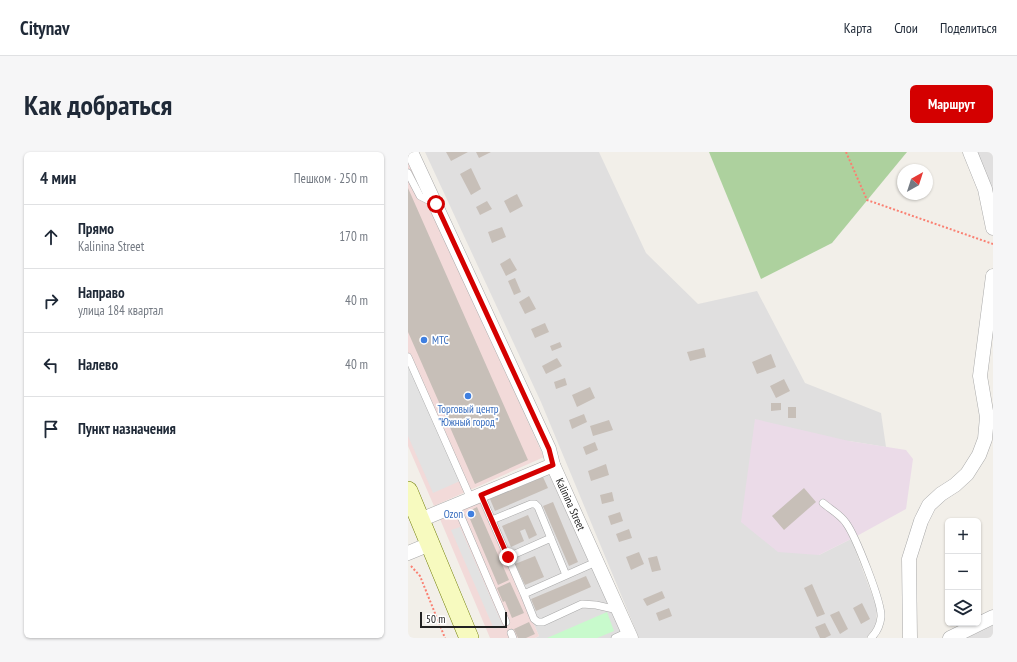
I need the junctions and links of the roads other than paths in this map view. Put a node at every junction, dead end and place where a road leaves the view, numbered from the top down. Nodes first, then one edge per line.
1 (411, 152) edge
2 (970, 152) edge
3 (408, 173) edge
4 (436, 204) junction
5 (993, 228) edge
6 (993, 276) edge
7 (408, 357) edge
8 (553, 465) junction
9 (408, 491) edge
10 (476, 497) junction
11 (823, 503) dead end
12 (456, 506) junction
13 (420, 520) junction
14 (492, 520) junction
15 (551, 538) junction
16 (430, 544) junction
17 (408, 553) edge
18 (508, 557) junction
19 (596, 562) junction
20 (566, 575) junction
21 (524, 594) junction
22 (618, 610) junction
23 (993, 617) edge
24 (506, 622) dead end
25 (629, 635) edge
26 (469, 638) edge
27 (615, 638) edge
28 (871, 638) edge
29 (910, 638) edge
30 (950, 638) edge

1 - 4 street, Kalinina Street
2 - 5 street
3 - 4 lane
4 - 8 street, Kalinina Street
6 - 29 street
7 - 10 lane
8 - 10 street
8 - 19 street, Kalinina Street
9 - 13 main road
10 - 12 street
10 - 14 lane
11 - 28 lane
12 - 13 street
12 - 24 lane
13 - 16 main road
14 - 15 lane
14 - 18 lane
15 - 18 lane
15 - 20 lane
16 - 17 street
16 - 26 main road
18 - 21 lane
19 - 20 lane
19 - 22 street, Kalinina Street
20 - 21 lane
21 - 22 lane
22 - 25 street, Kalinina Street
23 - 30 street
25 - 27 lane

